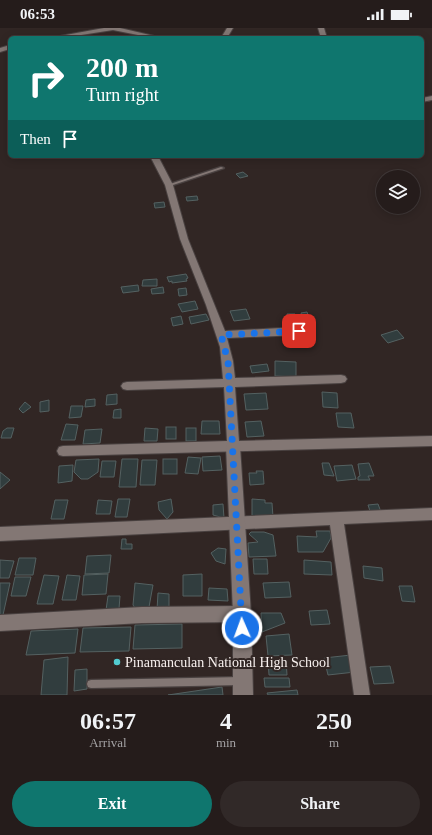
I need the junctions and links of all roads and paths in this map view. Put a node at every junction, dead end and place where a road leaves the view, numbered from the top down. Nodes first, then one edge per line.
1 (64, 36) edge
2 (151, 36) edge
3 (155, 158) edge
4 (222, 168) dead end
5 (170, 186) junction
6 (299, 331) dead end
7 (221, 335) junction
8 (341, 379) dead end
9 (229, 384) junction
10 (127, 386) dead end
11 (432, 441) edge
12 (233, 446) junction
13 (63, 451) dead end
14 (432, 514) edge
15 (336, 520) junction
16 (237, 524) junction
17 (0, 534) edge
18 (242, 614) junction
19 (0, 623) edge
20 (91, 684) dead end
21 (243, 688) edge
22 (362, 695) edge

1 - 2 street
3 - 5 street
4 - 5 lane
5 - 7 street
6 - 7 street
7 - 9 street
8 - 9 street
9 - 10 street
9 - 12 street
11 - 12 street
12 - 13 street
12 - 16 street
14 - 15 street
15 - 16 street
15 - 22 street
16 - 17 street
16 - 18 street
18 - 19 street
18 - 21 street
20 - 21 lane

